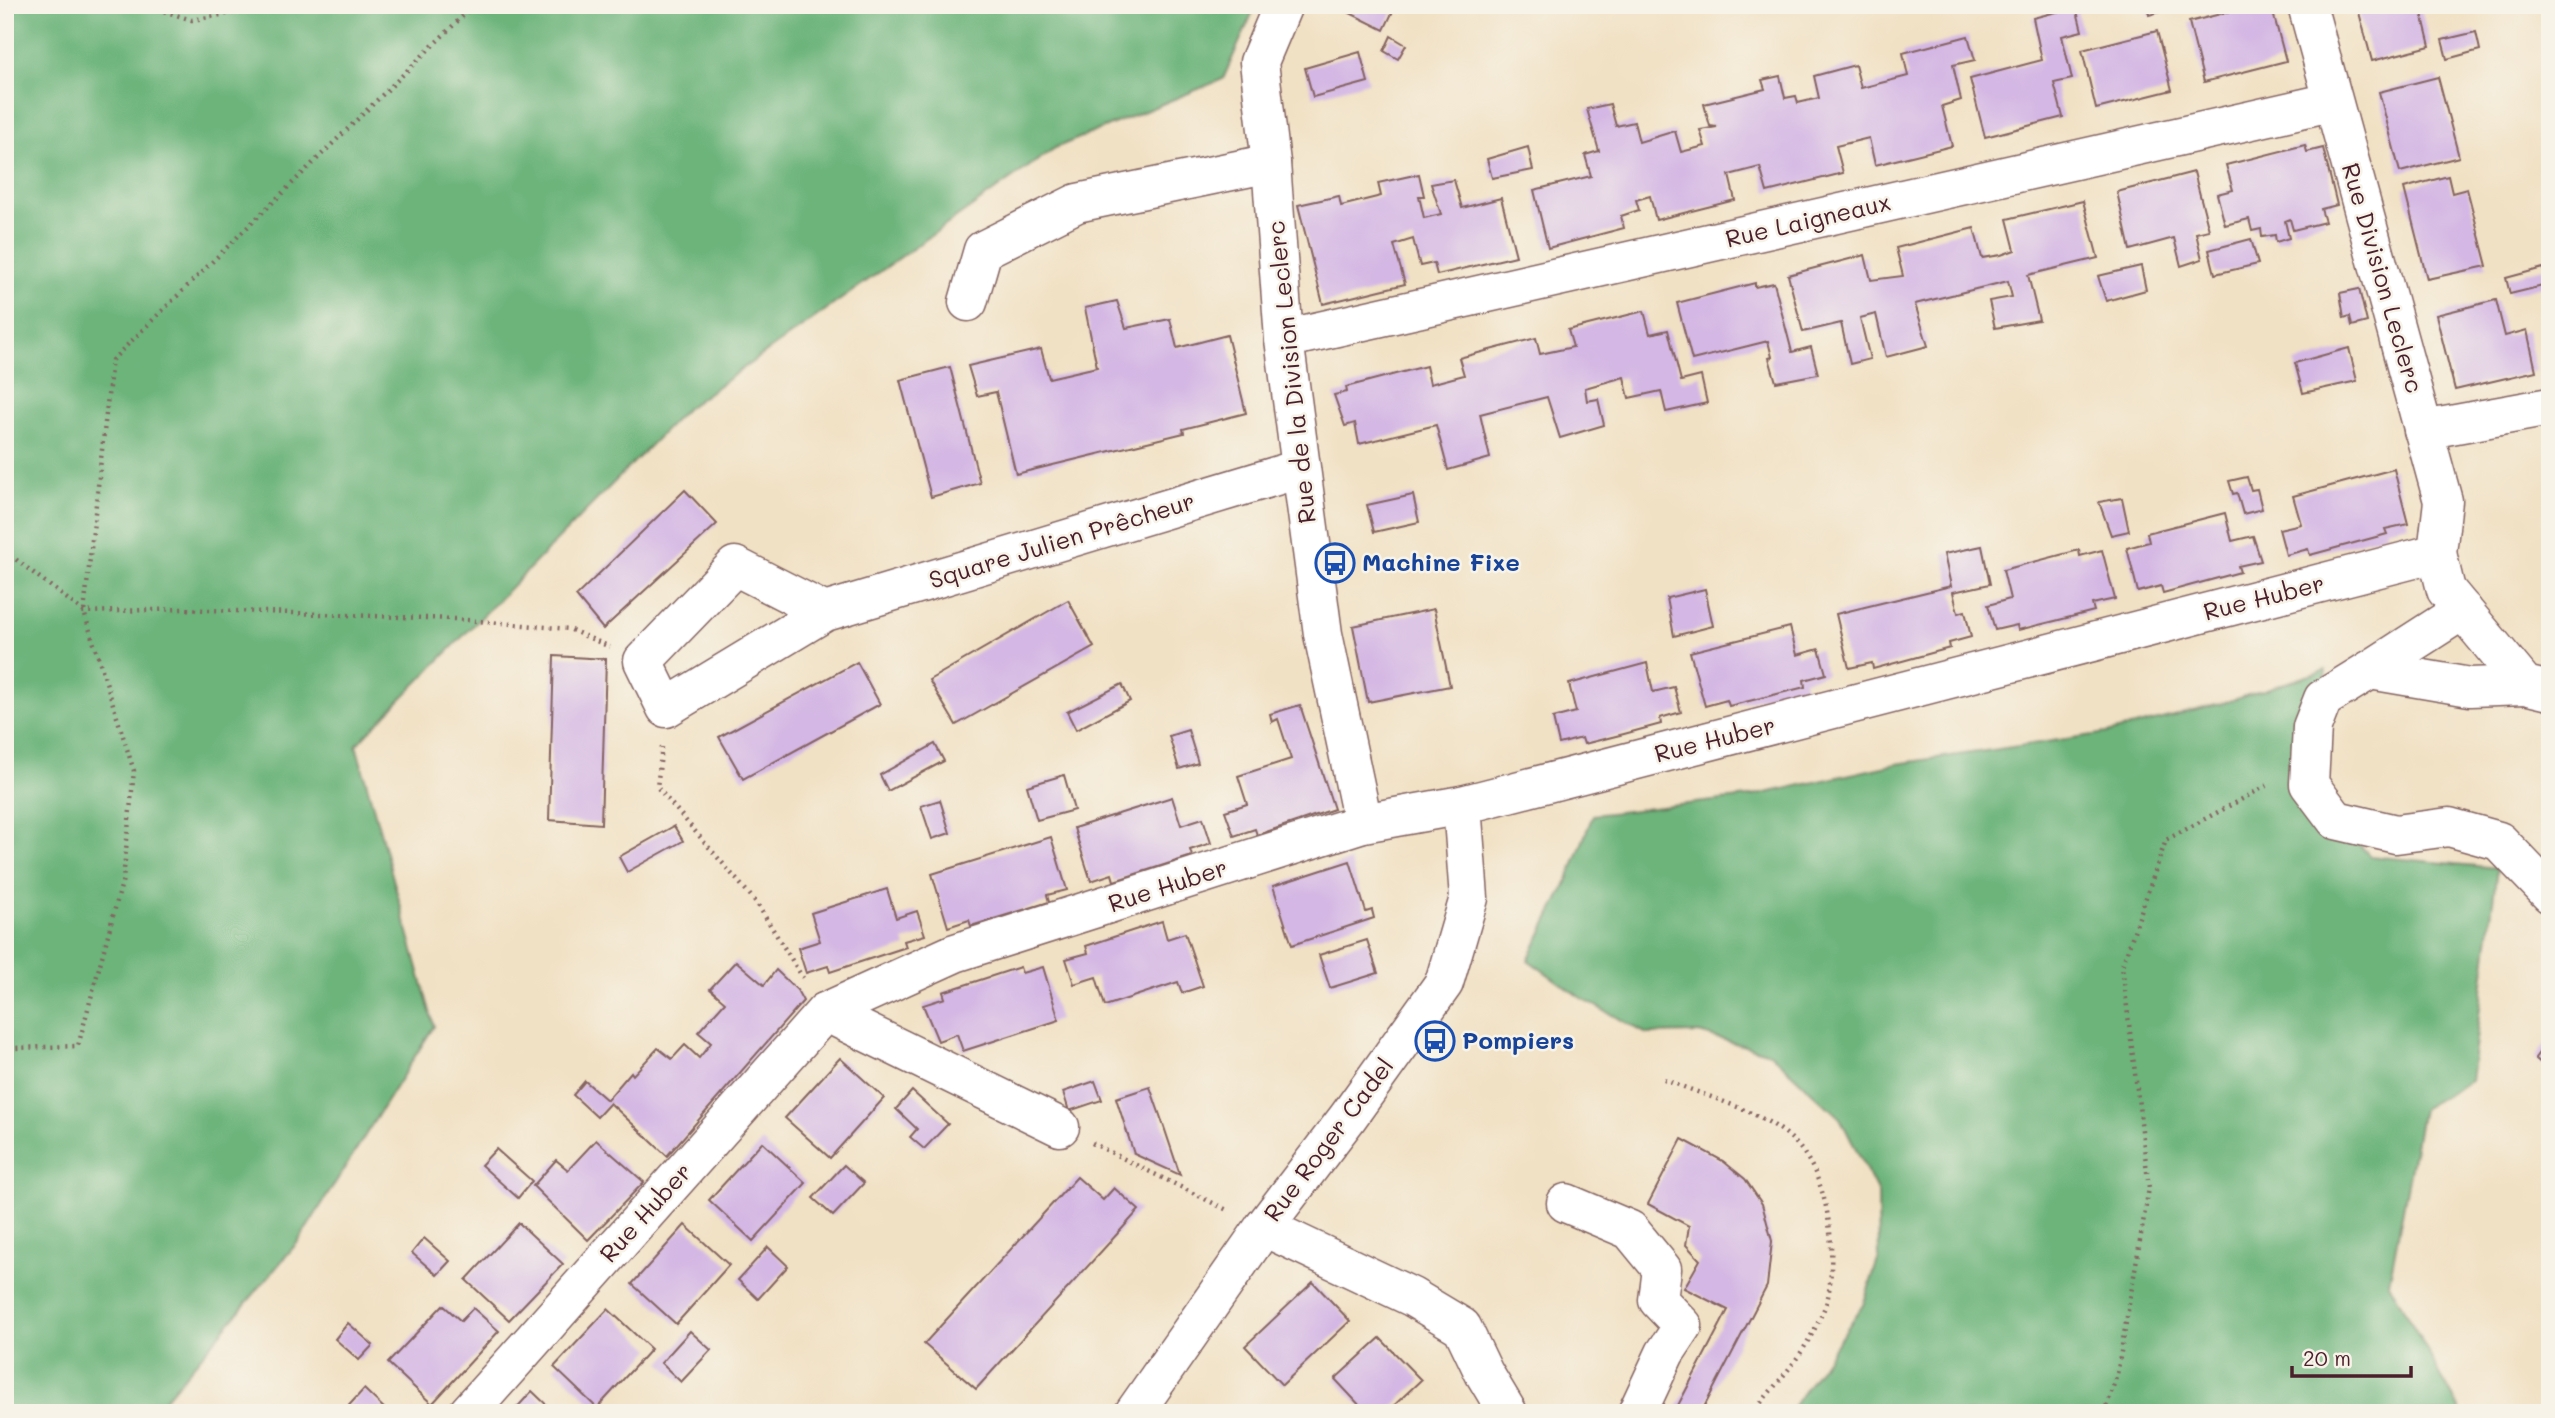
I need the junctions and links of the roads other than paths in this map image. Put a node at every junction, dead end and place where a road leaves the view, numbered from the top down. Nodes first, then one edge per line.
1 (1283, 5) edge
2 (2307, 5) edge
3 (2331, 102) junction
4 (1271, 163) junction
5 (968, 302) dead end
6 (1284, 339) junction
7 (2550, 407) edge
8 (2423, 430) junction
9 (1299, 469) junction
10 (2437, 553) junction
11 (2463, 610) junction
12 (825, 612) junction
13 (2370, 670) junction
14 (2538, 688) edge
15 (1462, 805) junction
16 (1363, 823) junction
17 (2550, 894) edge
18 (825, 1012) junction
19 (1060, 1127) road end
20 (1566, 1203) dead end
21 (1264, 1227) junction
22 (468, 1413) edge
23 (1134, 1413) edge
24 (1508, 1413) edge
25 (1637, 1413) edge

1 - 4 street, Rue de la Division Leclerc
2 - 3 street, Rue Division Leclerc
3 - 6 street, Rue Laigneaux
3 - 8 street, Rue Division Leclerc
4 - 5 street
4 - 6 street, Rue de la Division Leclerc
6 - 9 street, Rue de la Division Leclerc
7 - 8 street
8 - 10 street, Rue Division Leclerc
9 - 12 street, Square Julien Prêcheur
9 - 16 street, Rue de la Division Leclerc
10 - 11 street
10 - 15 street, Rue Huber
11 - 13 street
11 - 14 street
12 - 12 street, Square Julien Prêcheur
13 - 14 street
13 - 17 street
15 - 16 street, Rue Huber
15 - 21 street, Rue Roger Cadel
16 - 18 street, Rue Huber
18 - 19 street
18 - 22 street, Rue Huber
20 - 25 street
21 - 23 street, Rue Roger Cadel
21 - 24 street

